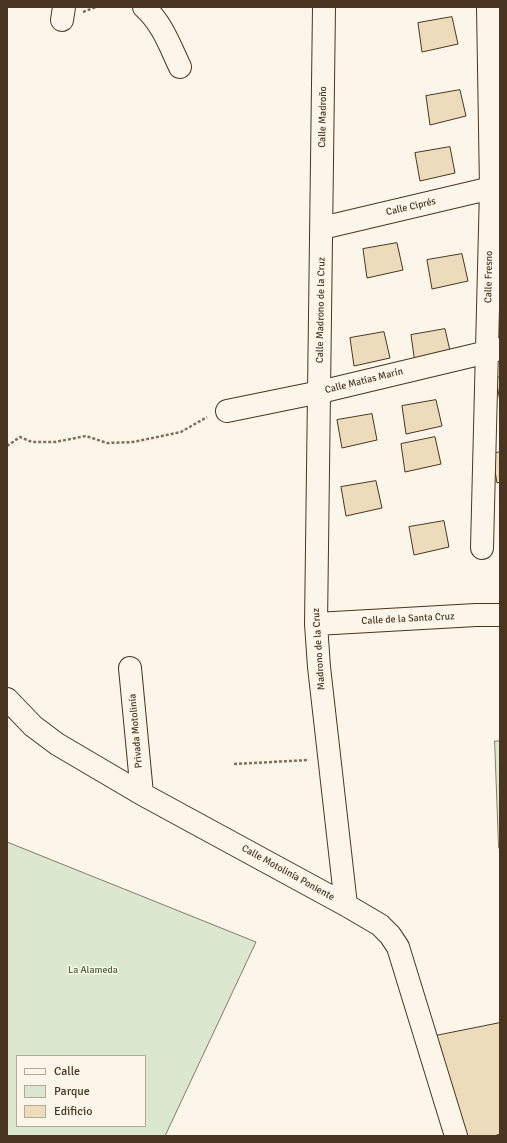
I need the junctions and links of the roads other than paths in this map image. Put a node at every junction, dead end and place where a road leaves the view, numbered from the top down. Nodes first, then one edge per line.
1 (144, 7) edge
2 (324, 7) edge
3 (488, 7) edge
4 (180, 67) dead end
5 (495, 188) edge
6 (322, 228) junction
7 (494, 350) edge
8 (320, 392) junction
9 (227, 411) road end
10 (482, 548) dead end
11 (500, 615) edge
12 (316, 624) junction
13 (130, 668) dead end
14 (7, 699) edge
15 (142, 794) junction
16 (346, 906) junction
17 (456, 1136) edge

1 - 4 street
2 - 6 street, Calle Madroño
3 - 5 street, Calle Fresno
5 - 6 street, Calle Ciprés
5 - 7 street, Calle Fresno
6 - 8 street, Calle Madrono de la Cruz
7 - 8 street, Calle Matías Marín
7 - 10 street, Calle Fresno
8 - 9 street, Calle Matías Marín
8 - 12 street, Madrono de la Cruz
11 - 12 street, Calle de la Santa Cruz
12 - 16 street, Madrono de la Cruz
13 - 15 street, Privada Motolinía
14 - 15 street, Calle Motolinía Poniente
15 - 16 street, Calle Motolinía Poniente
16 - 17 street, Calle Motolinía Poniente

